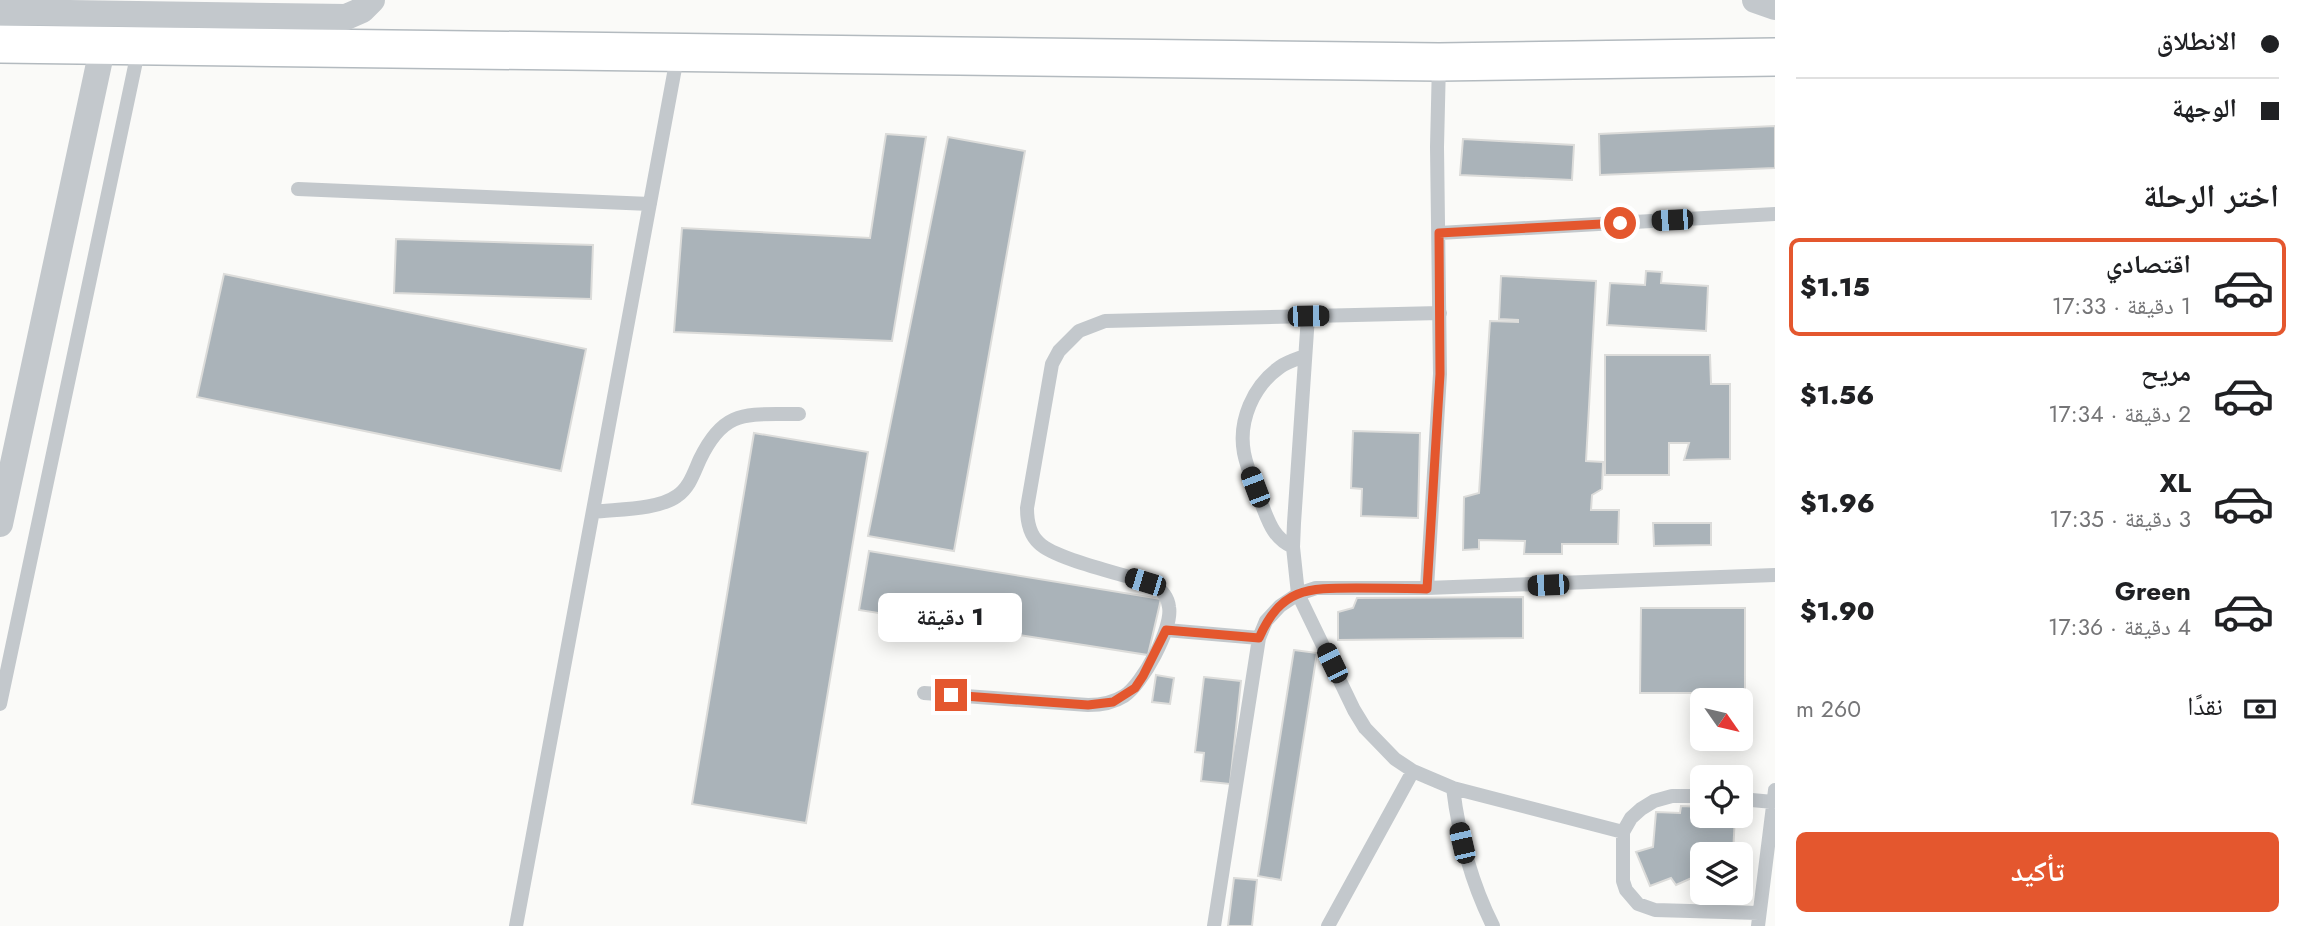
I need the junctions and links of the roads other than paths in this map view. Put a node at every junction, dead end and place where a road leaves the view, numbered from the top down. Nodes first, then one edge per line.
1 (372, 0) edge
2 (1755, 0) edge
3 (1775, 7) edge
4 (0, 12) edge
5 (0, 44) edge
6 (103, 45) junction
7 (139, 46) junction
8 (679, 51) junction
9 (1775, 57) edge
10 (1439, 62) junction
11 (298, 189) dead end
12 (650, 204) junction
13 (1775, 214) edge
14 (1439, 233) junction
15 (1440, 313) junction
16 (1308, 316) junction
17 (1305, 356) junction
18 (799, 414) dead end
19 (593, 512) junction
20 (0, 524) edge
21 (1293, 547) junction
22 (1775, 575) edge
23 (1427, 589) junction
24 (1297, 594) junction
25 (1166, 630) junction
26 (1259, 638) junction
27 (924, 693) dead end
28 (0, 704) edge
29 (1413, 771) junction
30 (1453, 788) junction
31 (1690, 796) edge
32 (1774, 796) edge
33 (1753, 798) edge
34 (1623, 832) junction
35 (1759, 919) edge
36 (516, 926) edge
37 (1214, 926) edge
38 (1328, 926) edge
39 (1493, 926) edge

1 - 4 street
2 - 3 street
5 - 6 street
6 - 7 street
6 - 20 street
7 - 8 street
7 - 28 lane
8 - 10 street
8 - 12 lane
9 - 10 street
10 - 14 lane
11 - 12 lane
12 - 19 lane
13 - 14 lane
14 - 15 lane
15 - 16 lane
15 - 23 lane
16 - 17 lane
16 - 25 lane
17 - 21 lane
17 - 21 lane
18 - 19 lane
19 - 36 lane
21 - 24 lane
22 - 23 lane
23 - 24 lane
24 - 26 lane
24 - 29 lane
25 - 26 lane
25 - 27 lane
26 - 37 lane
29 - 30 lane
29 - 38 lane
30 - 34 lane
30 - 39 lane
31 - 34 lane
32 - 33 lane
32 - 35 lane
34 - 35 lane

